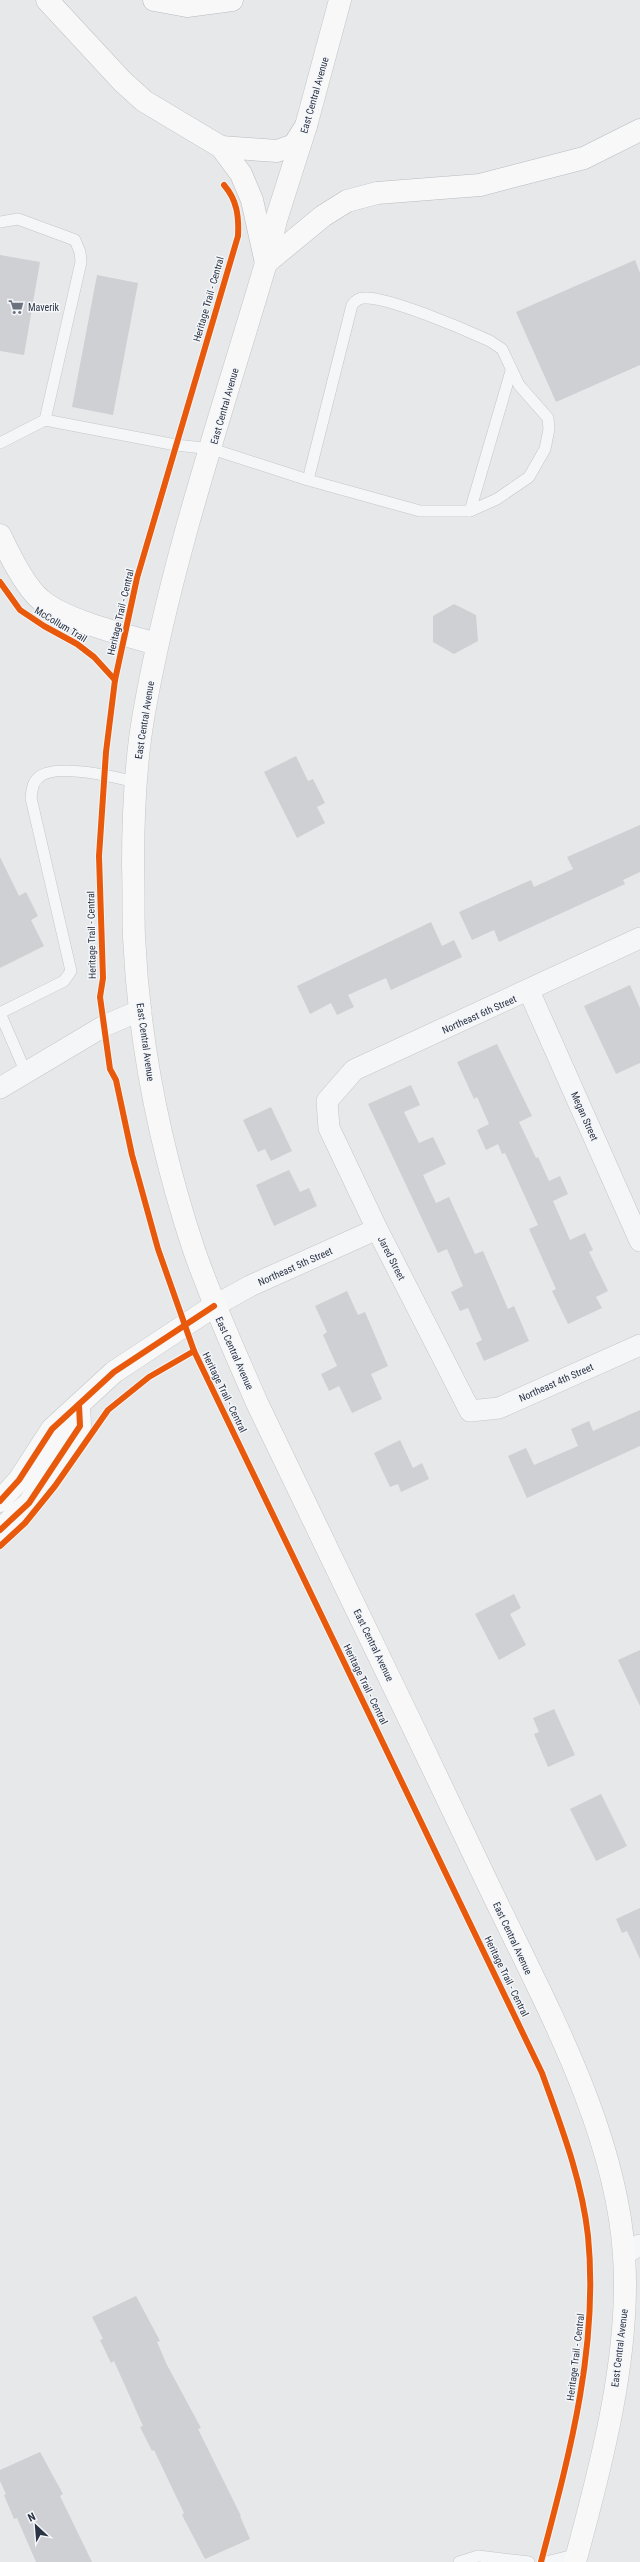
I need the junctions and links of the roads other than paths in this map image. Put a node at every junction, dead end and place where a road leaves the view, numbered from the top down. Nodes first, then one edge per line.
1 (47, 0) edge
2 (154, 0) edge
3 (232, 0) edge
4 (340, 0) edge
5 (306, 126) junction
6 (640, 130) edge
7 (221, 147) junction
8 (0, 222) edge
9 (266, 263) junction
10 (511, 371) junction
11 (46, 420) junction
12 (0, 443) edge
13 (212, 449) junction
14 (308, 480) junction
15 (470, 511) junction
16 (0, 535) edge
17 (157, 644) junction
18 (135, 782) junction
19 (640, 938) edge
20 (529, 991) junction
21 (141, 1010) junction
22 (0, 1013) edge
23 (26, 1073) junction
24 (0, 1088) edge
25 (327, 1101) joint
26 (377, 1229) junction
27 (640, 1241) edge
28 (214, 1306) junction
29 (640, 1345) edge
30 (79, 1405) junction
31 (470, 1411) joint
32 (0, 1501) edge
33 (0, 1530) edge
34 (632, 2249) edge
35 (577, 2558) edge
36 (459, 2562) edge
37 (529, 2562) edge
38 (546, 2562) edge

1 - 7 main road
2 - 3 main road
4 - 5 main road, East Central Avenue
5 - 7 main road
5 - 9 main road, East Central Avenue
6 - 9 main road
7 - 9 main road
8 - 11 lane
9 - 13 main road, East Central Avenue
10 - 14 lane
10 - 15 lane
10 - 15 lane
11 - 12 lane
11 - 13 lane
13 - 14 lane
13 - 17 main road, East Central Avenue
14 - 15 lane
16 - 17 main road
17 - 18 main road, East Central Avenue
18 - 21 main road, East Central Avenue
18 - 22 lane
19 - 20 street, Northeast 6th Street
20 - 25 street, Northeast 6th Street
20 - 27 street, Megan Street
21 - 23 street
21 - 28 main road, East Central Avenue
22 - 23 lane
23 - 24 street
25 - 26 street, Jared Street
26 - 28 street, Northeast 5th Street
26 - 31 street, Jared Street
28 - 30 main road
28 - 34 main road, East Central Avenue
29 - 31 street, Northeast 4th Street
30 - 32 main road
30 - 33 main road
34 - 35 main road, East Central Avenue
35 - 38 lane
36 - 37 lane

